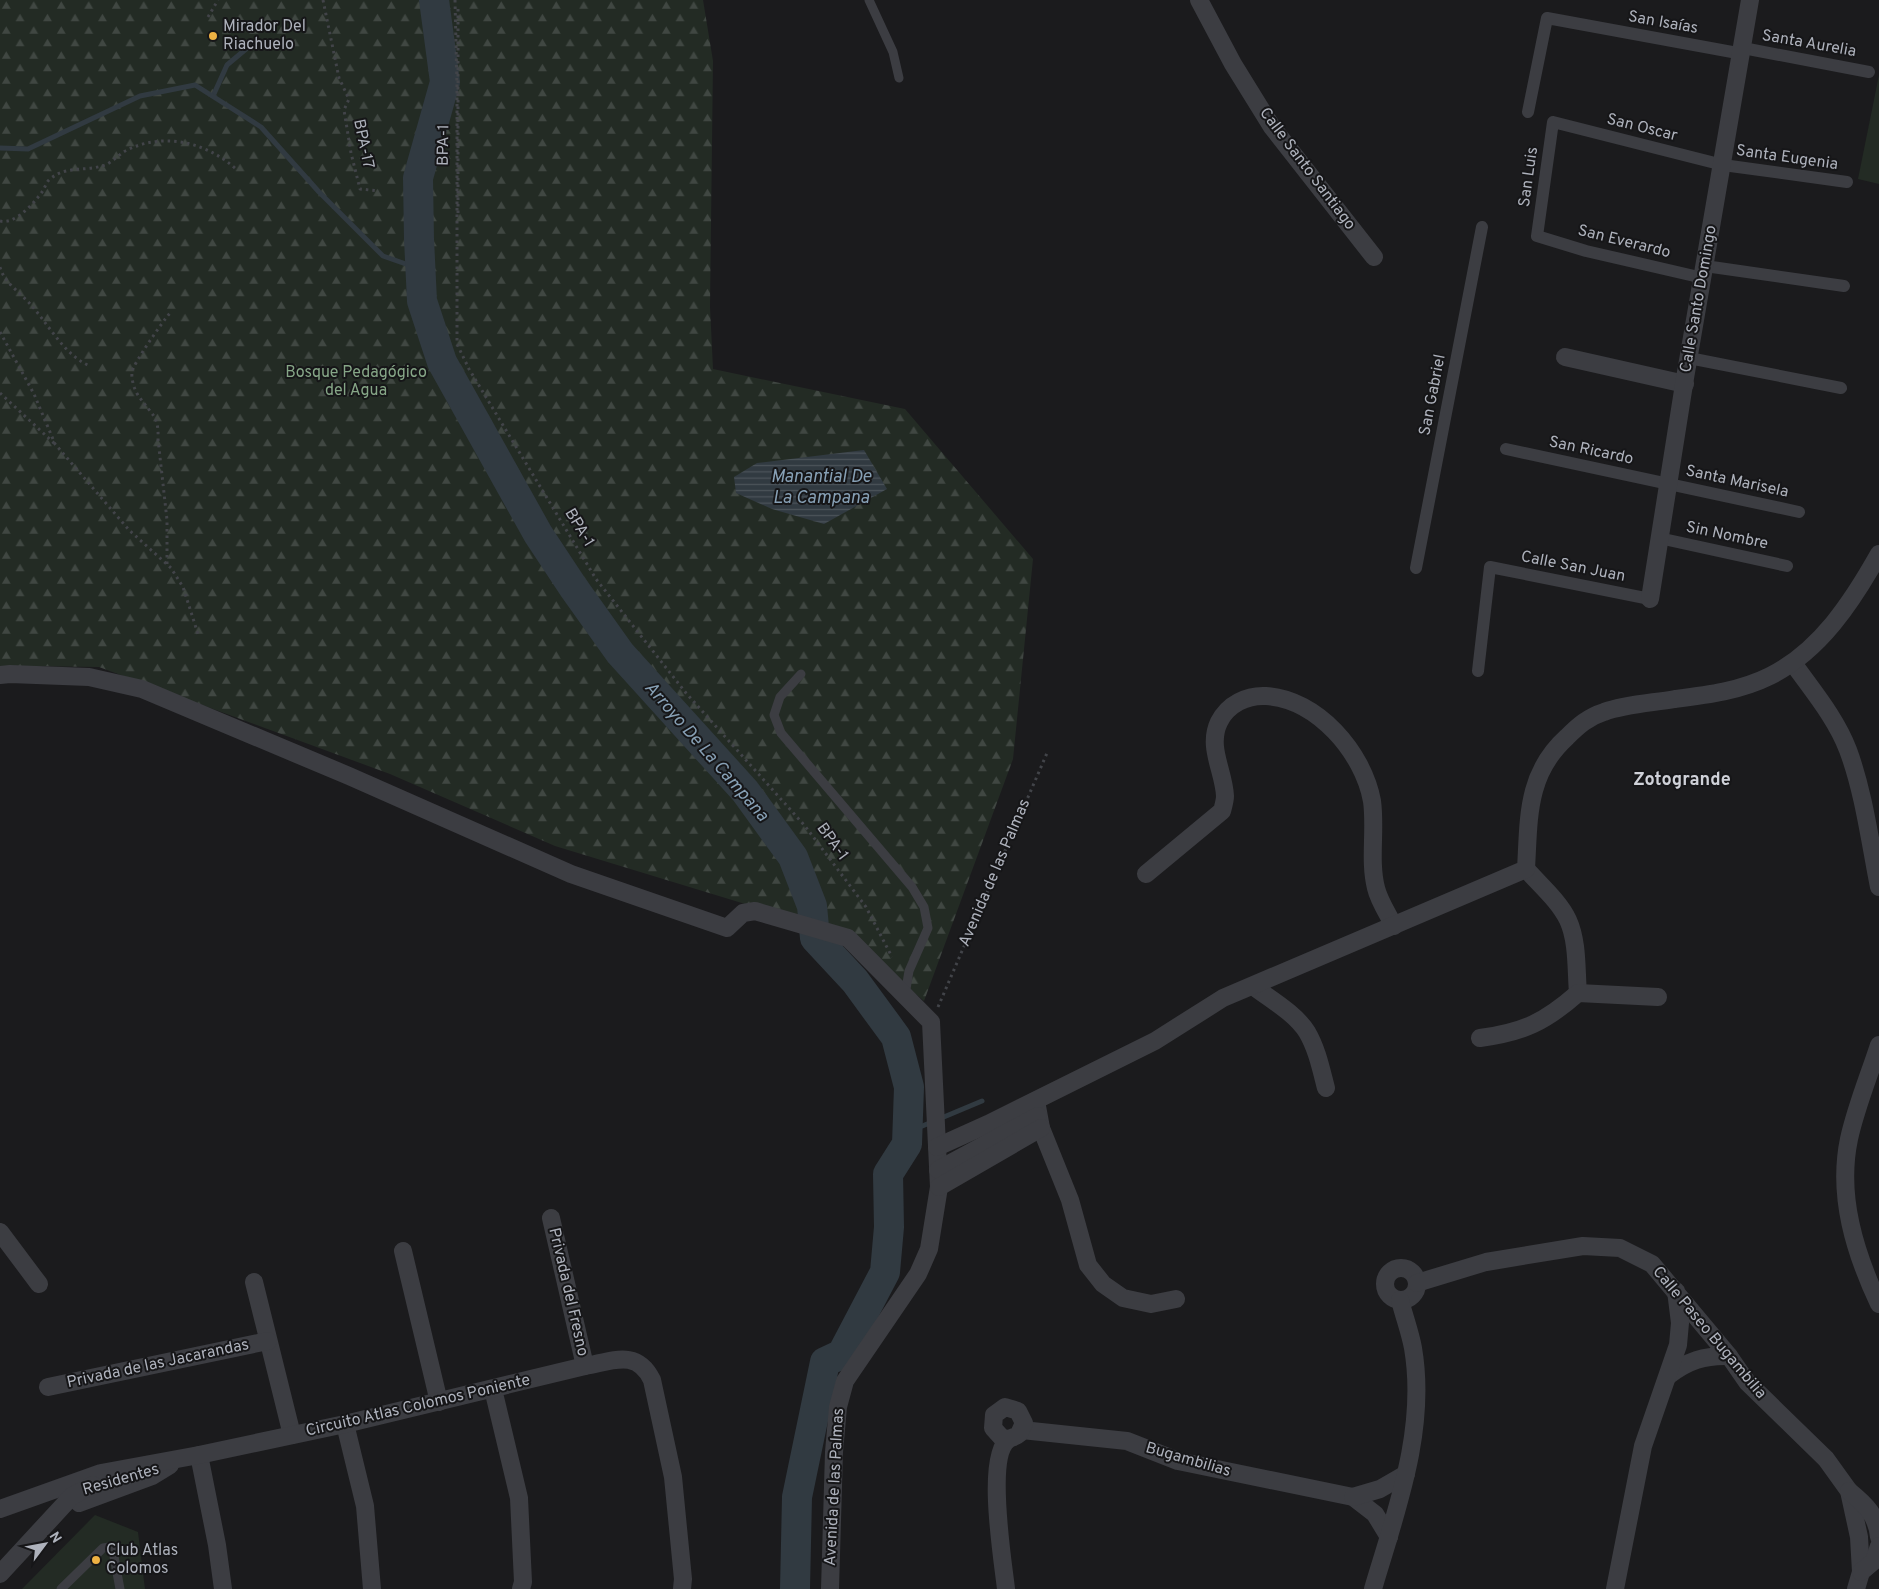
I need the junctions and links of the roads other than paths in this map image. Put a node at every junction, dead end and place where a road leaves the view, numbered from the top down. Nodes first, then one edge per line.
1 (869, 0) edge
2 (1199, 0) edge
3 (1750, 0) edge
4 (1743, 51) junction
5 (1869, 72) dead end
6 (899, 78) dead end
7 (1528, 112) dead end
8 (1553, 122) joint
9 (1723, 165) junction
10 (1847, 182) dead end
11 (1482, 227) dead end
12 (1537, 236) joint
13 (1374, 257) dead end
14 (1704, 272) junction
15 (1844, 286) dead end
16 (1565, 357) dead end
17 (1689, 358) junction
18 (1684, 384) junction
19 (1841, 388) dead end
20 (1506, 449) dead end
21 (1668, 484) junction
22 (1799, 512) dead end
23 (1660, 538) junction
24 (1879, 554) edge
25 (1787, 566) dead end
26 (1416, 568) dead end
27 (1650, 599) joint
28 (1793, 663) junction
29 (1478, 671) dead end
30 (800, 674) dead end
31 (0, 675) edge
32 (1526, 869) junction
33 (1146, 874) dead end
34 (1879, 887) edge
35 (1394, 926) junction
36 (1253, 986) junction
37 (1578, 993) junction
38 (905, 995) junction
39 (1658, 997) dead end
40 (1480, 1038) dead end
41 (1879, 1045) edge
42 (1326, 1088) dead end
43 (1038, 1115) junction
44 (936, 1140) junction
45 (938, 1179) junction
46 (550, 1218) dead end
47 (0, 1232) edge
48 (403, 1251) dead end
49 (254, 1282) dead end
50 (1417, 1283) junction
51 (39, 1284) dead end
52 (1676, 1291) junction
53 (1176, 1299) dead end
54 (1400, 1300) junction
55 (1879, 1304) edge
56 (268, 1341) junction
57 (1729, 1356) junction
58 (585, 1366) junction
59 (1668, 1376) junction
60 (48, 1387) dead end
61 (492, 1389) junction
62 (439, 1402) junction
63 (345, 1424) junction
64 (292, 1435) junction
65 (199, 1455) junction
66 (1406, 1474) junction
67 (72, 1483) junction
68 (1849, 1491) junction
69 (1353, 1497) junction
70 (0, 1510) edge
71 (1389, 1537) junction
72 (1879, 1537) edge
73 (1879, 1546) edge
74 (0, 1573) edge
75 (1858, 1581) edge
76 (61, 1589) edge
77 (120, 1589) edge
78 (223, 1589) edge
79 (372, 1589) edge
80 (521, 1589) edge
81 (682, 1589) edge
82 (830, 1589) edge
83 (1006, 1589) edge
84 (1373, 1589) edge
85 (1615, 1589) edge

1 - 6 lane
2 - 13 street, Calle Santo Santiago
3 - 4 street, Calle Santo Domingo
4 - 5 street, Santa Aurelia
4 - 7 street, San Isaías
4 - 9 street, Calle Santo Domingo
8 - 9 street, San Oscar
8 - 12 street, San Luis
9 - 10 street, Santa Eugenia
9 - 14 street, Calle Santo Domingo
11 - 26 street, San Gabriel
12 - 14 street, San Everardo
14 - 15 street, San Everardo
14 - 17 street, Calle Santo Domingo
16 - 18 street
17 - 18 street, Calle Santo Domingo
17 - 19 street
18 - 21 street, Calle Santo Domingo
20 - 21 street, San Ricardo
21 - 22 street, Santa Marisela
21 - 23 street, Calle Santo Domingo
23 - 25 street, Sin Nombre
23 - 27 street, Calle Santo Domingo
24 - 28 street
27 - 29 street, Calle San Juan
28 - 32 street
28 - 34 street
30 - 38 lane
31 - 38 street
32 - 35 street
32 - 37 street
33 - 35 street
35 - 36 street
36 - 42 street
36 - 43 street
37 - 39 street
37 - 40 street
38 - 44 street, Avenida de las Palmas
41 - 55 street
43 - 44 street
43 - 45 street
43 - 53 street
44 - 45 street, Avenida de las Palmas
45 - 82 street, Avenida de las Palmas
46 - 58 street, Privada del Fresno
47 - 51 street
48 - 62 street
49 - 56 street
50 - 52 street, Calle Paseo Bugambilia
50 - 54 street
50 - 54 street
52 - 57 street, Calle Paseo Bugambilia
52 - 59 street
54 - 66 street
56 - 60 street, Privada de las Jacarandas
56 - 64 street
57 - 59 street
57 - 68 street, Calle Paseo Bugambilia
58 - 61 street, Circuito Atlas Colomos Poniente
58 - 81 street, Circuito Atlas Colomos Poniente
59 - 85 street
61 - 62 street, Circuito Atlas Colomos Poniente
61 - 80 street
62 - 63 street, Circuito Atlas Colomos Poniente
63 - 64 street, Circuito Atlas Colomos Poniente
63 - 79 street
64 - 65 street, Circuito Atlas Colomos Poniente
65 - 67 street
65 - 74 street, Residentes
65 - 78 street
66 - 69 street, Bugambilias
66 - 71 street
67 - 70 street
67 - 74 street
68 - 72 street, Calle Paseo Bugambilia
68 - 75 street, Calle Paseo Bugambilia
69 - 71 street, Bugambilias
69 - 83 street, Bugambilias
71 - 84 street
73 - 75 street, Calle Paseo Bugambilia
76 - 77 lane

